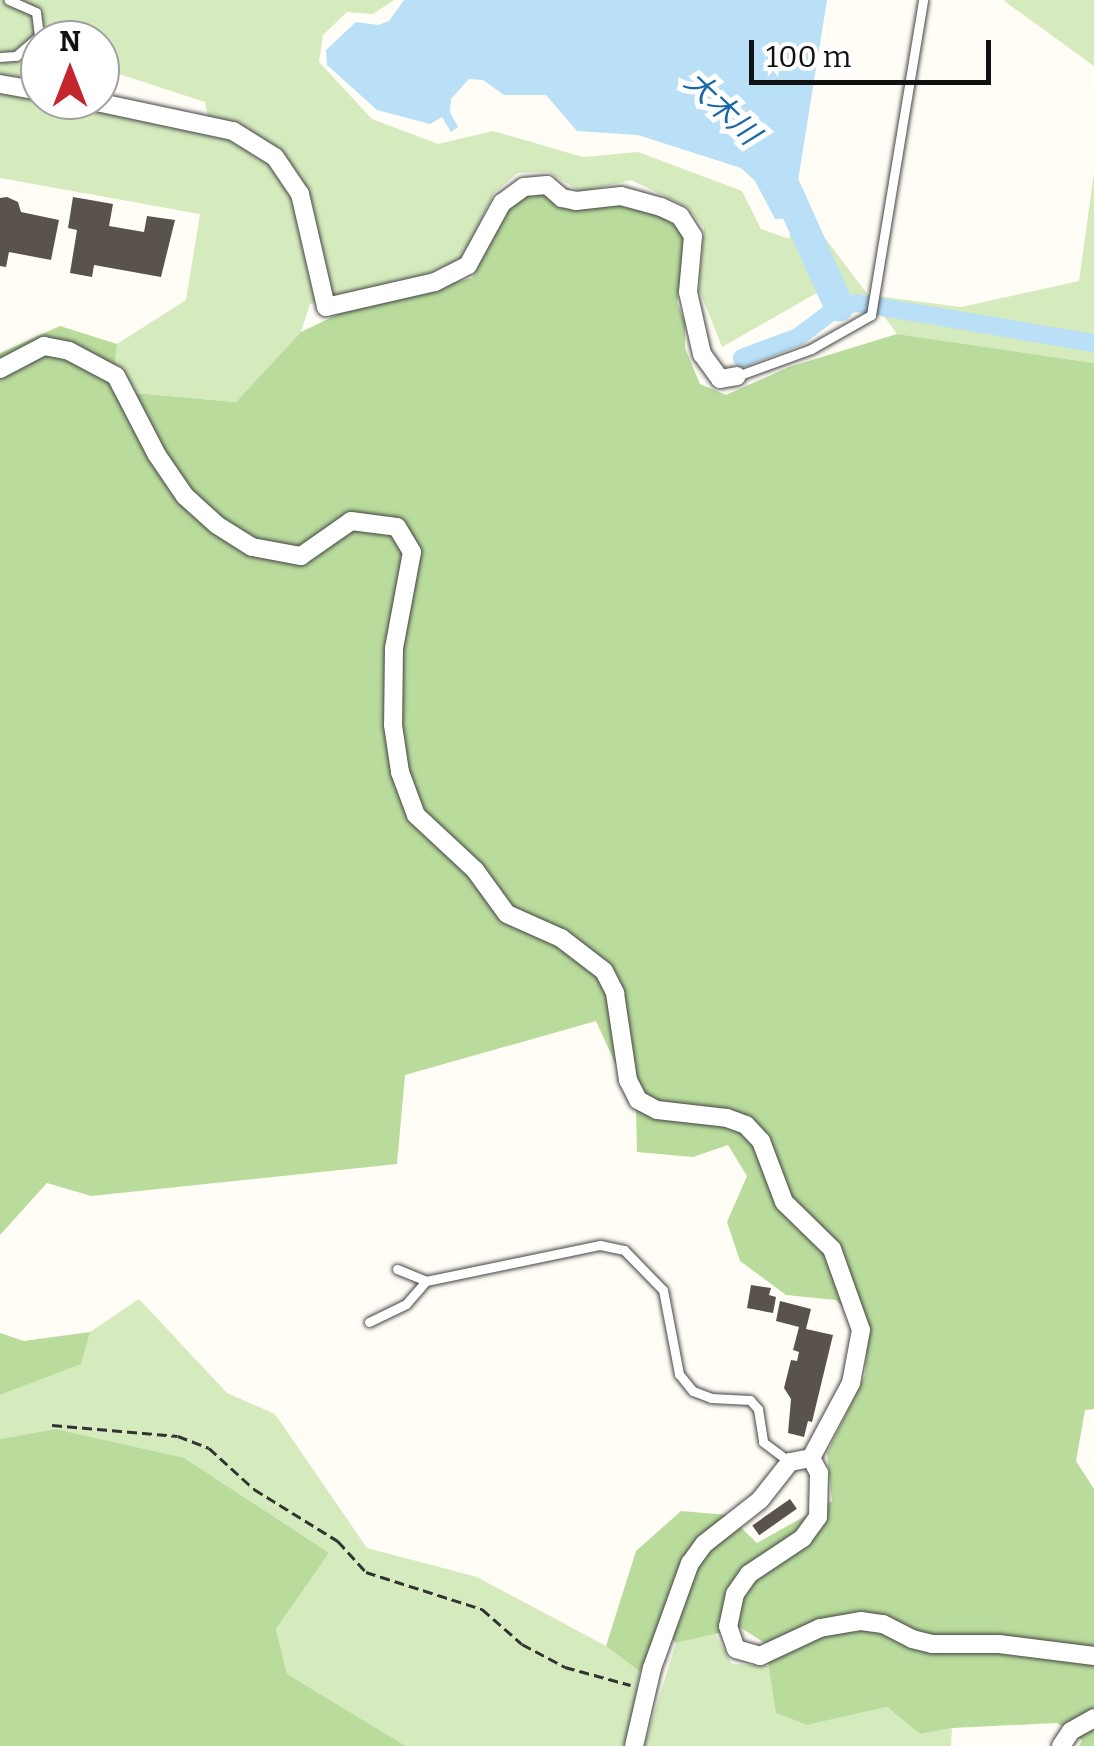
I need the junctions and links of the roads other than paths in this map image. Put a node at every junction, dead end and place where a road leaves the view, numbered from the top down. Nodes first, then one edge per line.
1 (9, 0) edge
2 (923, 0) edge
3 (0, 57) edge
4 (120, 107) edge
5 (0, 368) edge
6 (738, 376) joint
7 (397, 1269) dead end
8 (426, 1281) junction
9 (369, 1322) dead end
10 (810, 1458) junction
11 (790, 1462) junction
12 (1094, 1656) edge
13 (1094, 1718) edge
14 (634, 1746) edge
15 (1061, 1746) edge

1 - 3 lane
2 - 6 lane
4 - 6 street
5 - 10 street
7 - 8 lane
8 - 9 lane
8 - 11 lane
10 - 11 street
10 - 12 street
11 - 14 street
13 - 15 street

